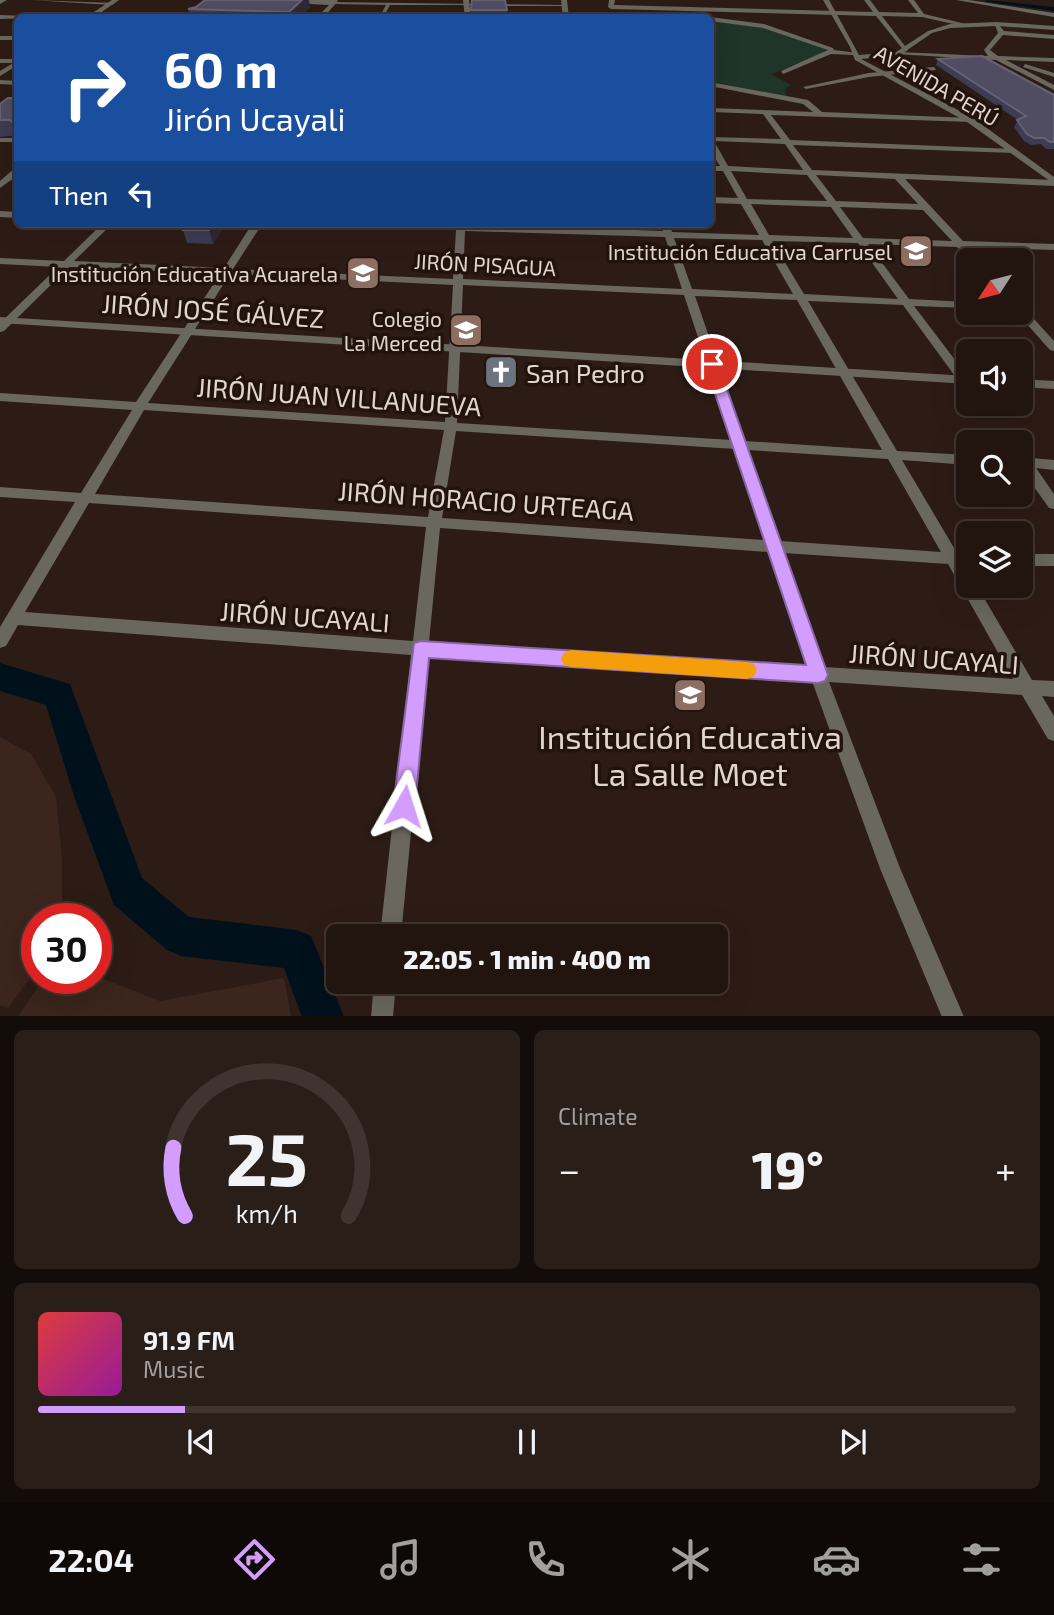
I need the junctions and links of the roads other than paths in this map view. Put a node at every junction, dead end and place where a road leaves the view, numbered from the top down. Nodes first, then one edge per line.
1 (34, 0) edge
2 (764, 0) edge
3 (826, 0) edge
4 (867, 0) edge
5 (911, 0) edge
6 (959, 0) edge
7 (114, 1) edge
8 (279, 1) edge
9 (335, 2) edge
10 (467, 2) edge
11 (564, 3) edge
12 (612, 3) edge
13 (1013, 3) edge
14 (389, 4) junction
15 (1054, 8) edge
16 (767, 10) junction
17 (784, 10) junction
18 (833, 12) junction
19 (876, 13) junction
20 (94, 14) edge
21 (383, 14) edge
22 (922, 15) junction
23 (1054, 15) edge
24 (714, 19) edge
25 (967, 25) junction
26 (1054, 28) edge
27 (999, 29) junction
28 (795, 36) junction
29 (1054, 37) edge
30 (905, 50) junction
31 (830, 52) junction
32 (854, 54) junction
33 (898, 54) junction
34 (999, 57) junction
35 (1054, 60) edge
36 (934, 69) dead end
37 (783, 72) dead end
38 (884, 73) junction
39 (1054, 75) edge
40 (714, 85) edge
41 (806, 87) dead end
42 (1054, 88) edge
43 (714, 110) edge
44 (765, 112) junction
45 (820, 114) junction
46 (970, 120) junction
47 (714, 141) edge
48 (788, 143) junction
49 (714, 148) edge
50 (1014, 151) junction
51 (714, 168) edge
52 (726, 169) junction
53 (811, 173) junction
54 (898, 177) junction
55 (1054, 182) edge
56 (714, 200) edge
57 (744, 202) junction
58 (834, 205) junction
59 (924, 207) junction
60 (103, 228) edge
61 (254, 228) edge
62 (461, 228) edge
63 (507, 228) edge
64 (666, 228) edge
65 (669, 235) junction
66 (767, 238) junction
67 (862, 241) junction
68 (961, 244) junction
69 (1054, 247) edge
70 (965, 248) edge
71 (0, 261) edge
72 (65, 264) junction
73 (226, 272) junction
74 (457, 281) junction
75 (687, 292) junction
76 (802, 299) junction
77 (906, 303) junction
78 (956, 305) edge
79 (3, 323) edge
80 (1033, 326) joint
81 (1054, 327) edge
82 (190, 331) junction
83 (456, 348) junction
84 (1054, 348) edge
85 (712, 364) junction
86 (956, 367) edge
87 (843, 372) junction
88 (956, 379) edge
89 (1033, 384) edge
90 (1054, 386) edge
91 (0, 397) edge
92 (140, 406) junction
93 (451, 426) junction
94 (739, 445) junction
95 (891, 456) junction
96 (956, 459) edge
97 (1033, 464) edge
98 (1054, 465) edge
99 (1033, 477) edge
100 (0, 492) edge
101 (84, 498) junction
102 (1054, 505) edge
103 (434, 520) junction
104 (773, 544) junction
105 (952, 560) junction
106 (956, 560) edge
107 (1033, 560) edge
108 (1054, 560) edge
109 (14, 618) junction
110 (2, 639) edge
111 (421, 649) junction
112 (818, 675) junction
113 (1029, 689) junction
114 (1054, 689) edge
115 (1054, 733) edge
116 (391, 924) edge
117 (384, 994) edge
118 (382, 1016) edge
119 (953, 1016) edge

1 - 7 street
2 - 16 street
3 - 18 street, AVENIDA PERÚ
4 - 19 street
5 - 22 street
6 - 13 street
7 - 20 street
8 - 9 street
9 - 14 street
10 - 11 street
10 - 14 street
12 - 16 street
13 - 15 street
13 - 23 street
14 - 21 street
16 - 17 street
17 - 18 street
17 - 28 street
18 - 19 street
18 - 32 street, AVENIDA PERÚ
19 - 22 street
19 - 30 street
22 - 25 street
24 - 28 street
25 - 27 street
25 - 30 street
26 - 27 street
27 - 29 street
27 - 34 street
28 - 31 street
30 - 33 street
31 - 32 street
31 - 37 street
32 - 33 street
32 - 38 street, AVENIDA PERÚ
33 - 34 street
34 - 35 street
34 - 39 street
34 - 42 street
36 - 38 street
38 - 41 street
38 - 46 street, AVENIDA PERÚ
40 - 45 street
43 - 44 street
44 - 45 street
44 - 48 street
45 - 46 street
46 - 50 street, AVENIDA PERÚ
47 - 48 street
48 - 50 street
48 - 53 street
49 - 52 street
50 - 55 street, AVENIDA PERÚ
51 - 52 street
52 - 53 street
52 - 57 street
53 - 54 street
53 - 58 street
54 - 55 street
54 - 59 street
56 - 57 street
57 - 58 street
57 - 66 street
58 - 59 street
58 - 67 street
59 - 68 street
60 - 72 street
61 - 73 street
62 - 74 street
63 - 65 street
64 - 65 street
65 - 66 street
65 - 75 street
66 - 67 street
66 - 76 street
67 - 68 street
67 - 77 street
68 - 69 street
68 - 70 street
71 - 72 street, JIRÓN PISAGUA
72 - 73 street, JIRÓN PISAGUA
72 - 79 street
73 - 74 street, JIRÓN PISAGUA
73 - 82 street
74 - 75 street, JIRÓN PISAGUA
74 - 83 street
75 - 76 street, JIRÓN PISAGUA
75 - 85 street
76 - 77 street, JIRÓN PISAGUA
76 - 87 street
77 - 78 street, JIRÓN PISAGUA
77 - 86 street
79 - 82 street, JIRÓN JOSÉ GÁLVEZ
80 - 81 street
80 - 84 street
82 - 83 street, JIRÓN JOSÉ GÁLVEZ
82 - 92 street
83 - 85 street, JIRÓN JOSÉ GÁLVEZ
83 - 93 street
85 - 87 street, JIRÓN JOSÉ GÁLVEZ
85 - 94 street
87 - 88 street, JIRÓN JOSÉ GÁLVEZ
87 - 95 street
89 - 90 street
91 - 92 street, JIRÓN JUAN VILLANUEVA
92 - 93 street, JIRÓN JUAN VILLANUEVA
92 - 101 street
93 - 94 street, JIRÓN JUAN VILLANUEVA
93 - 103 street
94 - 95 street, JIRÓN JUAN VILLANUEVA
94 - 104 street
95 - 96 street, JIRÓN JUAN VILLANUEVA
95 - 105 street
97 - 98 street
99 - 102 street
100 - 101 street, JIRÓN HORACIO URTEAGA
101 - 103 street, JIRÓN HORACIO URTEAGA
101 - 109 street
103 - 104 street, JIRÓN HORACIO URTEAGA
103 - 111 street
104 - 105 street, JIRÓN HORACIO URTEAGA
104 - 112 street
105 - 106 street, JIRÓN HORACIO URTEAGA
105 - 113 street
107 - 108 street
109 - 110 street
109 - 111 street, JIRÓN UCAYALI
111 - 112 street, JIRÓN UCAYALI
111 - 116 street
112 - 113 street, JIRÓN UCAYALI
112 - 119 street
113 - 114 street, JIRÓN UCAYALI
113 - 115 street
117 - 118 street

